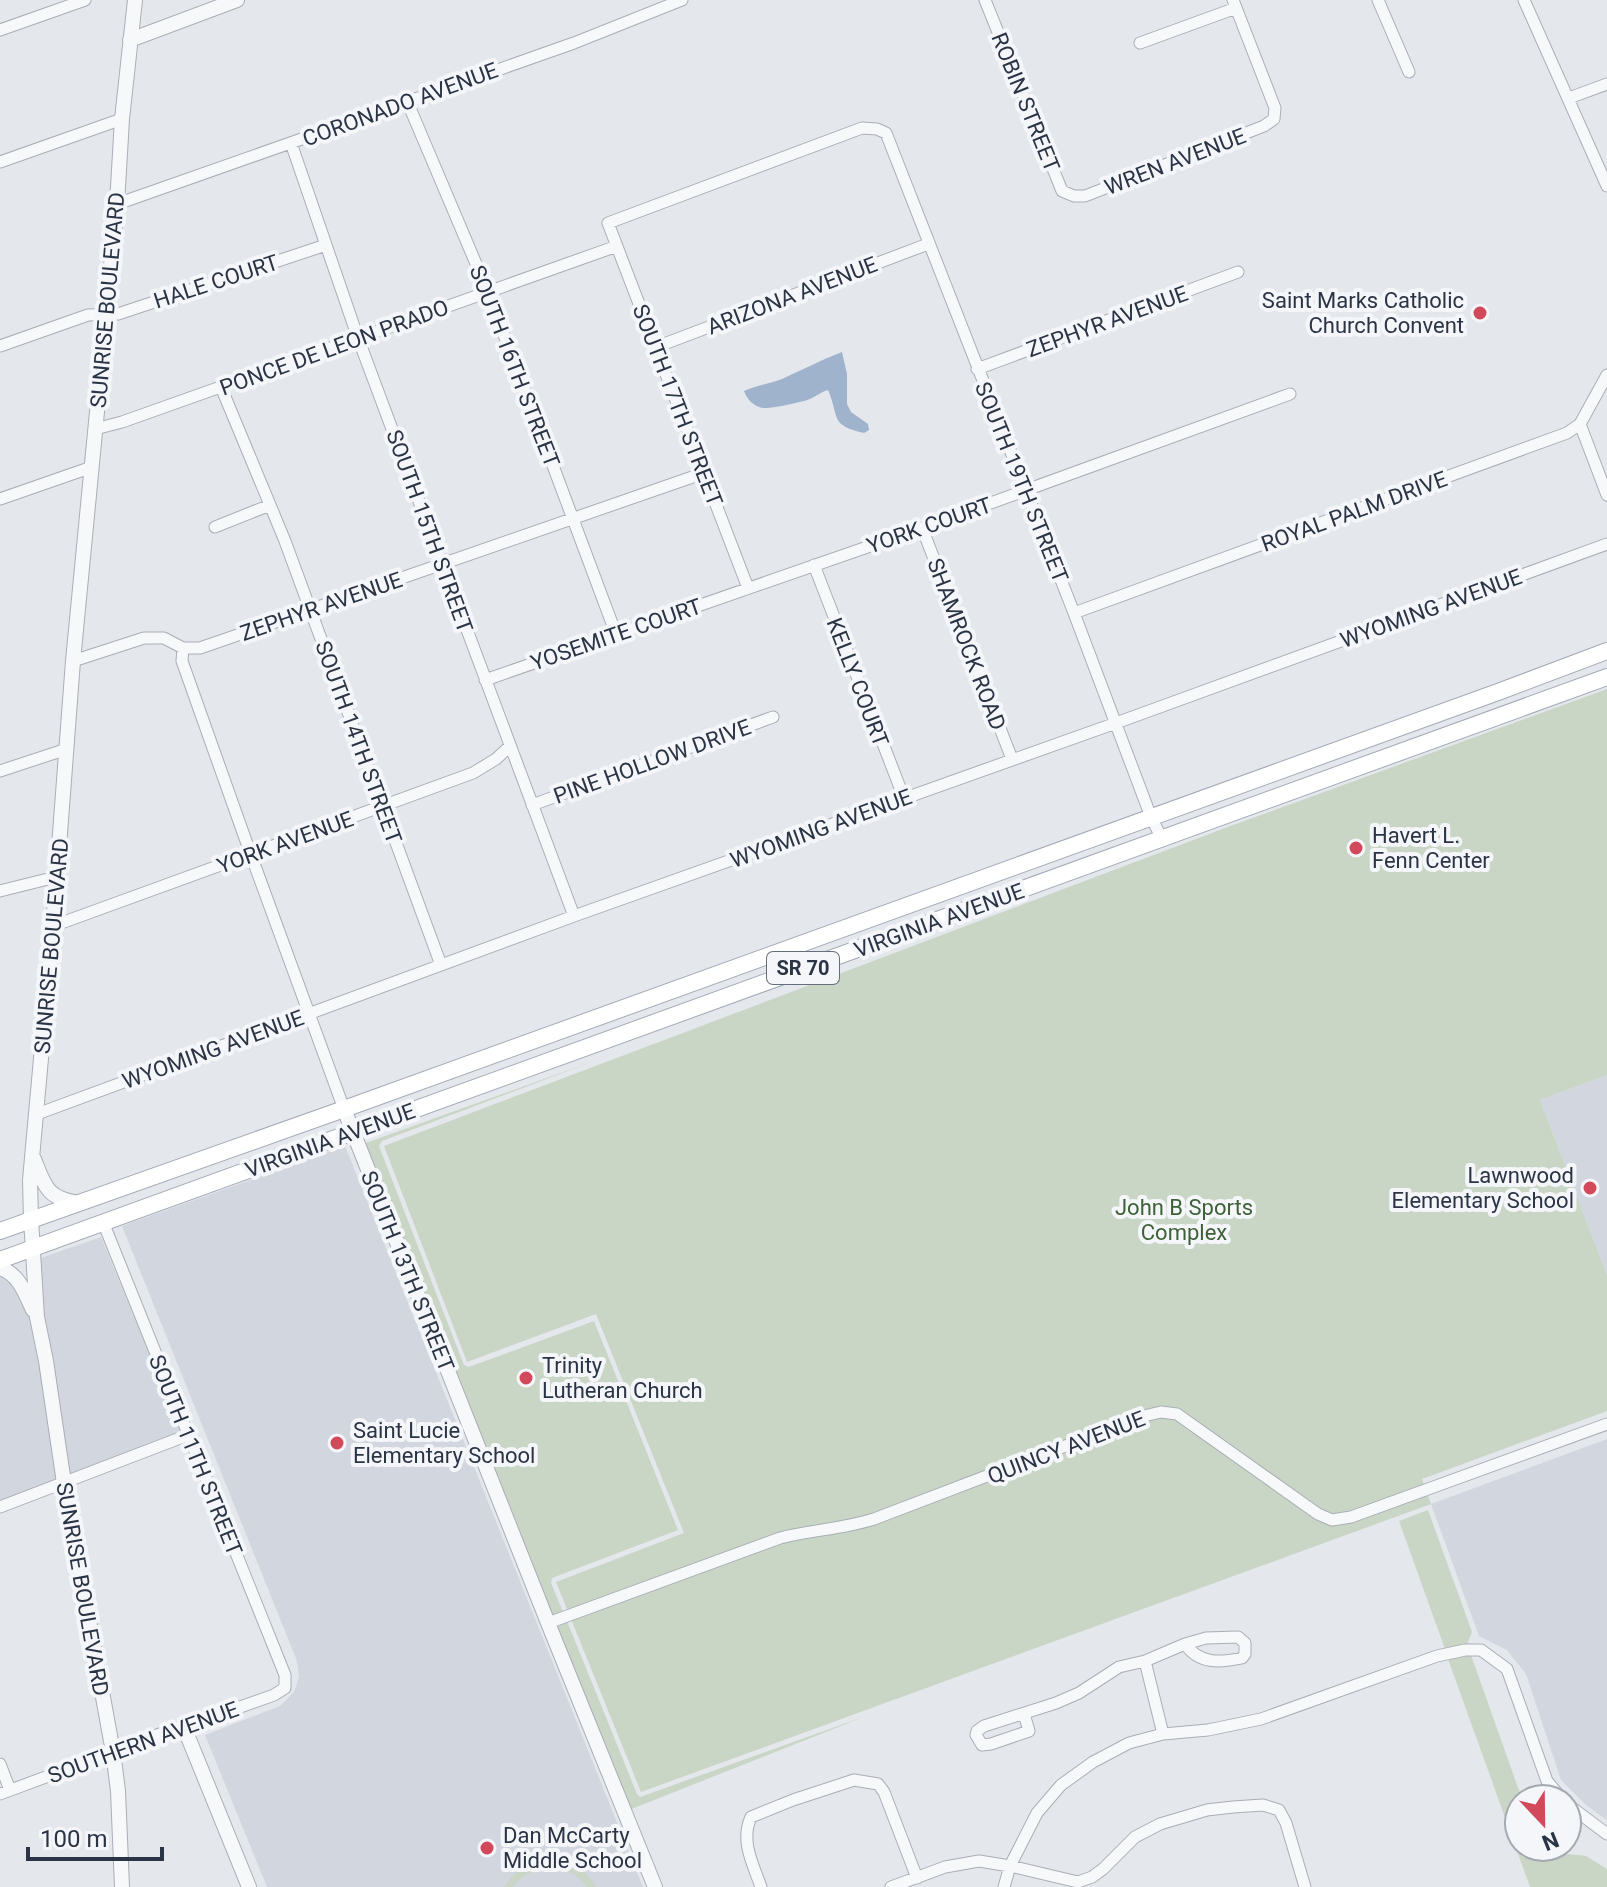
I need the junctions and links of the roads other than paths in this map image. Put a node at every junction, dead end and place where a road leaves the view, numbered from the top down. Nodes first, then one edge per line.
1 (85, 0) edge
2 (135, 0) edge
3 (237, 0) edge
4 (682, 0) edge
5 (985, 0) edge
6 (1378, 0) edge
7 (1524, 0) edge
8 (1235, 4) edge
9 (0, 30) edge
10 (130, 40) junction
11 (1140, 43) dead end
12 (1409, 72) dead end
13 (1607, 84) edge
14 (1569, 98) junction
15 (407, 101) junction
16 (122, 119) junction
17 (877, 129) joint
18 (291, 143) junction
19 (0, 162) edge
20 (1607, 186) edge
21 (1074, 196) joint
22 (117, 204) junction
23 (928, 244) junction
24 (326, 245) junction
25 (617, 246) junction
26 (1238, 272) dead end
27 (488, 292) junction
28 (106, 315) junction
29 (358, 338) junction
30 (0, 346) edge
31 (656, 347) junction
32 (977, 369) junction
33 (1607, 375) edge
34 (221, 387) junction
35 (1290, 394) dead end
36 (1580, 424) junction
37 (95, 429) junction
38 (92, 467) junction
39 (704, 473) junction
40 (1026, 491) junction
41 (1607, 495) edge
42 (0, 499) edge
43 (270, 505) junction
44 (573, 519) junction
45 (215, 527) dead end
46 (922, 528) junction
47 (1607, 544) edge
48 (443, 564) junction
49 (814, 565) junction
50 (748, 588) junction
51 (311, 610) junction
52 (1074, 613) junction
53 (616, 634) junction
54 (183, 648) junction
55 (1607, 651) edge
56 (73, 661) junction
57 (1607, 677) edge
58 (485, 680) junction
59 (1498, 692) junction
60 (773, 717) dead end
61 (1116, 723) junction
62 (510, 746) junction
63 (67, 749) junction
64 (1012, 759) junction
65 (1373, 763) junction
66 (0, 771) edge
67 (904, 798) junction
68 (532, 805) junction
69 (383, 806) junction
70 (1151, 817) junction
71 (1162, 839) junction
72 (251, 855) junction
73 (56, 877) junction
74 (0, 891) edge
75 (574, 916) junction
76 (53, 926) junction
77 (441, 965) junction
78 (682, 987) junction
79 (690, 1009) junction
80 (309, 1013) junction
81 (344, 1109) junction
82 (37, 1114) junction
83 (353, 1132) junction
84 (33, 1155) junction
85 (78, 1203) junction
86 (31, 1219) junction
87 (103, 1222) junction
88 (0, 1231) edge
89 (33, 1248) junction
90 (0, 1260) edge
91 (0, 1268) edge
92 (37, 1317) junction
93 (1607, 1424) edge
94 (188, 1435) junction
95 (64, 1483) junction
96 (0, 1507) edge
97 (548, 1623) junction
98 (1185, 1644) junction
99 (1145, 1661) junction
100 (285, 1688) joint
101 (1024, 1714) dead end
102 (184, 1727) junction
103 (1163, 1734) junction
104 (113, 1752) junction
105 (0, 1764) edge
106 (1549, 1783) edge
107 (5, 1792) edge
108 (1583, 1816) edge
109 (1607, 1834) edge
110 (1010, 1866) junction
111 (917, 1878) junction
112 (122, 1887) edge
113 (249, 1887) edge
114 (655, 1887) edge
115 (761, 1887) edge
116 (891, 1887) edge
117 (1004, 1887) edge
118 (1305, 1887) edge

1 - 9 street
2 - 10 street, SUNRISE BOULEVARD
3 - 10 street
4 - 15 street, CORONADO AVENUE
5 - 21 street, ROBIN STREET
6 - 12 street
7 - 14 street
8 - 11 street
8 - 21 street, WREN AVENUE
10 - 16 street, SUNRISE BOULEVARD
13 - 14 street
14 - 20 street
15 - 18 street, CORONADO AVENUE
15 - 27 street, SOUTH 16TH STREET
16 - 19 street
16 - 22 street, SUNRISE BOULEVARD
17 - 23 street, SOUTH 19TH STREET
17 - 25 street, SOUTH 17TH STREET
18 - 22 street, CORONADO AVENUE
18 - 24 street, SOUTH 15TH STREET
22 - 28 street, SUNRISE BOULEVARD
23 - 31 street, ARIZONA AVENUE
23 - 32 street, SOUTH 19TH STREET
24 - 28 street, HALE COURT
24 - 29 street, SOUTH 15TH STREET
25 - 27 street, PONCE DE LEON PRADO
25 - 31 street, SOUTH 17TH STREET
26 - 32 street, ZEPHYR AVENUE
27 - 29 street, PONCE DE LEON PRADO
27 - 44 street, SOUTH 16TH STREET
28 - 30 street, HALE COURT
28 - 37 street, SUNRISE BOULEVARD
29 - 34 street, PONCE DE LEON PRADO
29 - 48 street, SOUTH 15TH STREET
31 - 39 street, SOUTH 17TH STREET
32 - 40 street, SOUTH 19TH STREET
33 - 36 street
34 - 37 street, PONCE DE LEON PRADO
34 - 43 street, SOUTH 14TH STREET
35 - 40 street, YORK COURT
36 - 41 street
36 - 52 street, ROYAL PALM DRIVE
37 - 38 street, SUNRISE BOULEVARD
38 - 42 street
38 - 56 street, SUNRISE BOULEVARD
39 - 44 street, ZEPHYR AVENUE
39 - 50 street, SOUTH 17TH STREET
40 - 46 street, YORK COURT
40 - 52 street, SOUTH 19TH STREET
43 - 45 street
43 - 51 street, SOUTH 14TH STREET
44 - 48 street, ZEPHYR AVENUE
44 - 53 street, SOUTH 16TH STREET
46 - 49 street, YORK COURT
46 - 64 street, SHAMROCK ROAD
47 - 61 street, WYOMING AVENUE
48 - 51 street, ZEPHYR AVENUE
48 - 58 street, SOUTH 15TH STREET
49 - 50 street, YORK COURT
49 - 67 street, KELLY COURT
50 - 53 street, YOSEMITE COURT
51 - 54 street, ZEPHYR AVENUE
51 - 69 street, SOUTH 14TH STREET
52 - 61 street, SOUTH 19TH STREET
53 - 58 street, YOSEMITE COURT
54 - 56 street, ZEPHYR AVENUE
54 - 72 street, SOUTH 13TH STREET
55 - 59 main road, VIRGINIA AVENUE / SR 70
56 - 63 street, SUNRISE BOULEVARD
57 - 65 main road, VIRGINIA AVENUE / SR 70
58 - 62 street, SOUTH 15TH STREET
59 - 65 main road
59 - 70 main road, VIRGINIA AVENUE / SR 70
60 - 68 street, PINE HOLLOW DRIVE
61 - 64 street, WYOMING AVENUE
61 - 70 street, SOUTH 19TH STREET
62 - 68 street, SOUTH 15TH STREET
62 - 69 street, YORK AVENUE
63 - 66 street
63 - 73 street, SUNRISE BOULEVARD
64 - 67 street, WYOMING AVENUE
65 - 71 main road, VIRGINIA AVENUE / SR 70
67 - 75 street, WYOMING AVENUE
68 - 75 street, SOUTH 15TH STREET
69 - 72 street, YORK AVENUE
69 - 77 street, SOUTH 14TH STREET
70 - 71 street, SOUTH 19TH STREET
70 - 78 main road, VIRGINIA AVENUE / SR 70
71 - 79 main road, VIRGINIA AVENUE / SR 70
72 - 76 street, YORK AVENUE
72 - 80 street, SOUTH 13TH STREET
73 - 74 street
73 - 76 street, SUNRISE BOULEVARD
75 - 77 street, WYOMING AVENUE
76 - 82 street, SUNRISE BOULEVARD
77 - 80 street, WYOMING AVENUE
78 - 79 street
78 - 81 main road, VIRGINIA AVENUE / SR 70
79 - 83 main road, VIRGINIA AVENUE / SR 70
80 - 81 street, SOUTH 13TH STREET
80 - 82 street, WYOMING AVENUE
81 - 83 street, SOUTH 13TH STREET
81 - 85 main road, VIRGINIA AVENUE / SR 70
82 - 84 street, SUNRISE BOULEVARD
83 - 87 main road, VIRGINIA AVENUE / SR 70
83 - 97 street, SOUTH 13TH STREET
84 - 85 street
84 - 86 street, SUNRISE BOULEVARD
85 - 86 main road, VIRGINIA AVENUE / SR 70
86 - 88 main road, VIRGINIA AVENUE / SR 70
86 - 89 street, SUNRISE BOULEVARD
87 - 89 main road, VIRGINIA AVENUE / SR 70
87 - 94 street, SOUTH 11TH STREET
89 - 90 main road, VIRGINIA AVENUE / SR 70
89 - 92 street, SUNRISE BOULEVARD
91 - 92 street
92 - 95 street, SUNRISE BOULEVARD
93 - 97 street, QUINCY AVENUE
94 - 95 street
94 - 100 street, SOUTH 11TH STREET
95 - 96 street
95 - 104 street, SUNRISE BOULEVARD
97 - 114 street, SOUTH 13TH STREET
98 - 98 street
98 - 99 street
99 - 101 street
99 - 103 street
100 - 102 street, SOUTHERN AVENUE
102 - 104 street, SOUTHERN AVENUE
102 - 113 street
103 - 106 street
103 - 110 street
104 - 107 street, SOUTHERN AVENUE
104 - 112 street, SUNRISE BOULEVARD
105 - 107 street
108 - 109 street
110 - 111 street
110 - 117 street
110 - 118 street
111 - 115 street
111 - 116 street

